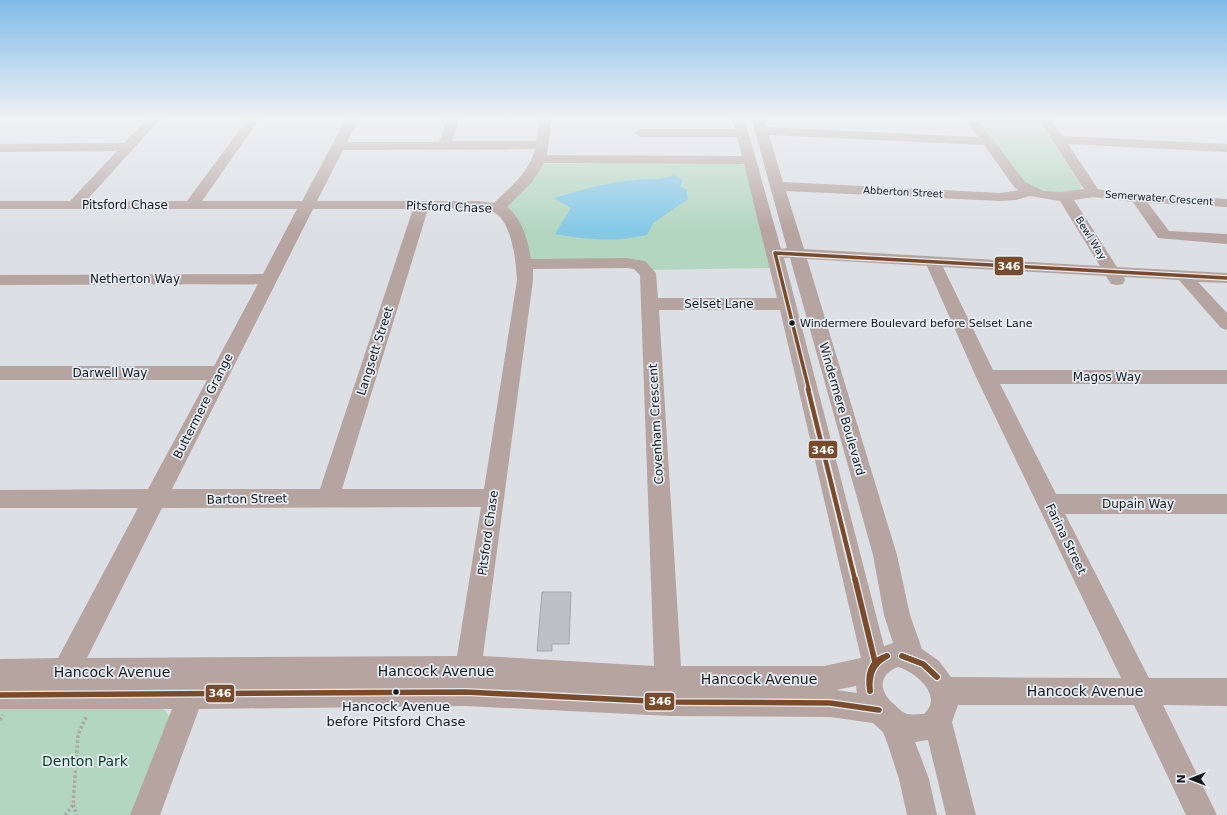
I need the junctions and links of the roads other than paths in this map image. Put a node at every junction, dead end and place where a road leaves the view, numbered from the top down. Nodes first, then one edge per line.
1 (120, 155) edge
2 (227, 155) edge
3 (333, 155) edge
4 (540, 155) edge
5 (642, 155) edge
6 (748, 155) edge
7 (768, 155) edge
8 (998, 155) edge
9 (1069, 155) edge
10 (539, 159) junction
11 (642, 160) junction
12 (749, 160) junction
13 (777, 186) junction
14 (1029, 192) junction
15 (1091, 192) junction
16 (1064, 196) junction
17 (1137, 198) junction
18 (1227, 203) edge
19 (308, 204) junction
20 (0, 205) edge
21 (74, 205) junction
22 (191, 205) junction
23 (422, 205) junction
24 (497, 208) junction
25 (1227, 239) edge
26 (776, 258) junction
27 (798, 259) junction
28 (525, 264) junction
29 (935, 266) junction
30 (1115, 276) junction
31 (1227, 278) edge
32 (269, 279) junction
33 (0, 280) edge
34 (1188, 280) junction
35 (1227, 286) edge
36 (650, 304) junction
37 (788, 304) junction
38 (1227, 324) edge
39 (0, 373) edge
40 (220, 373) junction
41 (986, 377) junction
42 (1227, 377) edge
43 (328, 498) junction
44 (493, 498) junction
45 (0, 499) edge
46 (155, 500) junction
47 (1048, 504) junction
48 (1227, 504) edge
49 (911, 657) junction
50 (873, 666) junction
51 (0, 672) edge
52 (66, 672) junction
53 (467, 681) junction
54 (196, 684) junction
55 (1141, 690) junction
56 (669, 691) junction
57 (943, 692) junction
58 (1227, 692) edge
59 (0, 695) edge
60 (53, 695) junction
61 (886, 716) junction
62 (938, 721) junction
63 (145, 815) edge
64 (922, 815) edge
65 (961, 815) edge
66 (1202, 815) edge

1 - 21 street
2 - 22 street
3 - 19 street, Buttermere Grange
4 - 10 street
5 - 11 street
6 - 12 street, Windermere Boulevard
7 - 13 street, Windermere Boulevard
8 - 14 street
9 - 15 street
10 - 11 street
10 - 24 street
11 - 12 street
12 - 26 street, Windermere Boulevard
13 - 14 street, Abberton Street
13 - 27 street, Windermere Boulevard
14 - 16 street
15 - 16 street
15 - 17 street, Semerwater Crescent
16 - 30 street, Bewl Way
17 - 18 street, Semerwater Crescent
17 - 25 street
19 - 22 street, Pitsford Chase
19 - 23 street, Pitsford Chase
19 - 32 street, Buttermere Grange
20 - 21 street, Pitsford Chase
21 - 22 street, Pitsford Chase
23 - 24 street, Pitsford Chase
23 - 43 street, Langsett Street
24 - 28 street, Pitsford Chase
26 - 27 street
26 - 37 street, Windermere Boulevard
27 - 29 street
27 - 49 street, Windermere Boulevard
28 - 36 street, Covenham Crescent
28 - 44 street, Pitsford Chase
29 - 30 street
29 - 41 street, Farina Street
30 - 34 street
31 - 34 street
32 - 33 street, Netherton Way
32 - 40 street, Buttermere Grange
34 - 35 street
34 - 38 street
36 - 37 street, Selset Lane
36 - 56 street, Covenham Crescent
37 - 50 street, Windermere Boulevard
39 - 40 street, Darwell Way
40 - 46 street, Buttermere Grange
41 - 42 street, Magos Way
41 - 47 street, Farina Street
43 - 44 street, Barton Street
43 - 46 street, Barton Street
44 - 53 street, Pitsford Chase
45 - 46 street, Barton Street
46 - 52 street, Buttermere Grange
47 - 48 street, Dupain Way
47 - 55 street, Farina Street
49 - 50 street
49 - 57 street
50 - 56 street, Hancock Avenue
50 - 61 street
51 - 52 street, Hancock Avenue
52 - 54 street, Hancock Avenue
52 - 60 street, Buttermere Grange
53 - 54 street, Hancock Avenue
53 - 56 street, Hancock Avenue
54 - 60 street, Hancock Avenue
54 - 63 street
55 - 57 street, Hancock Avenue
55 - 58 street, Hancock Avenue
55 - 66 street, Farina Street
56 - 61 street, Hancock Avenue
57 - 62 street
59 - 60 street, Hancock Avenue
61 - 62 street
61 - 64 street
62 - 65 street

